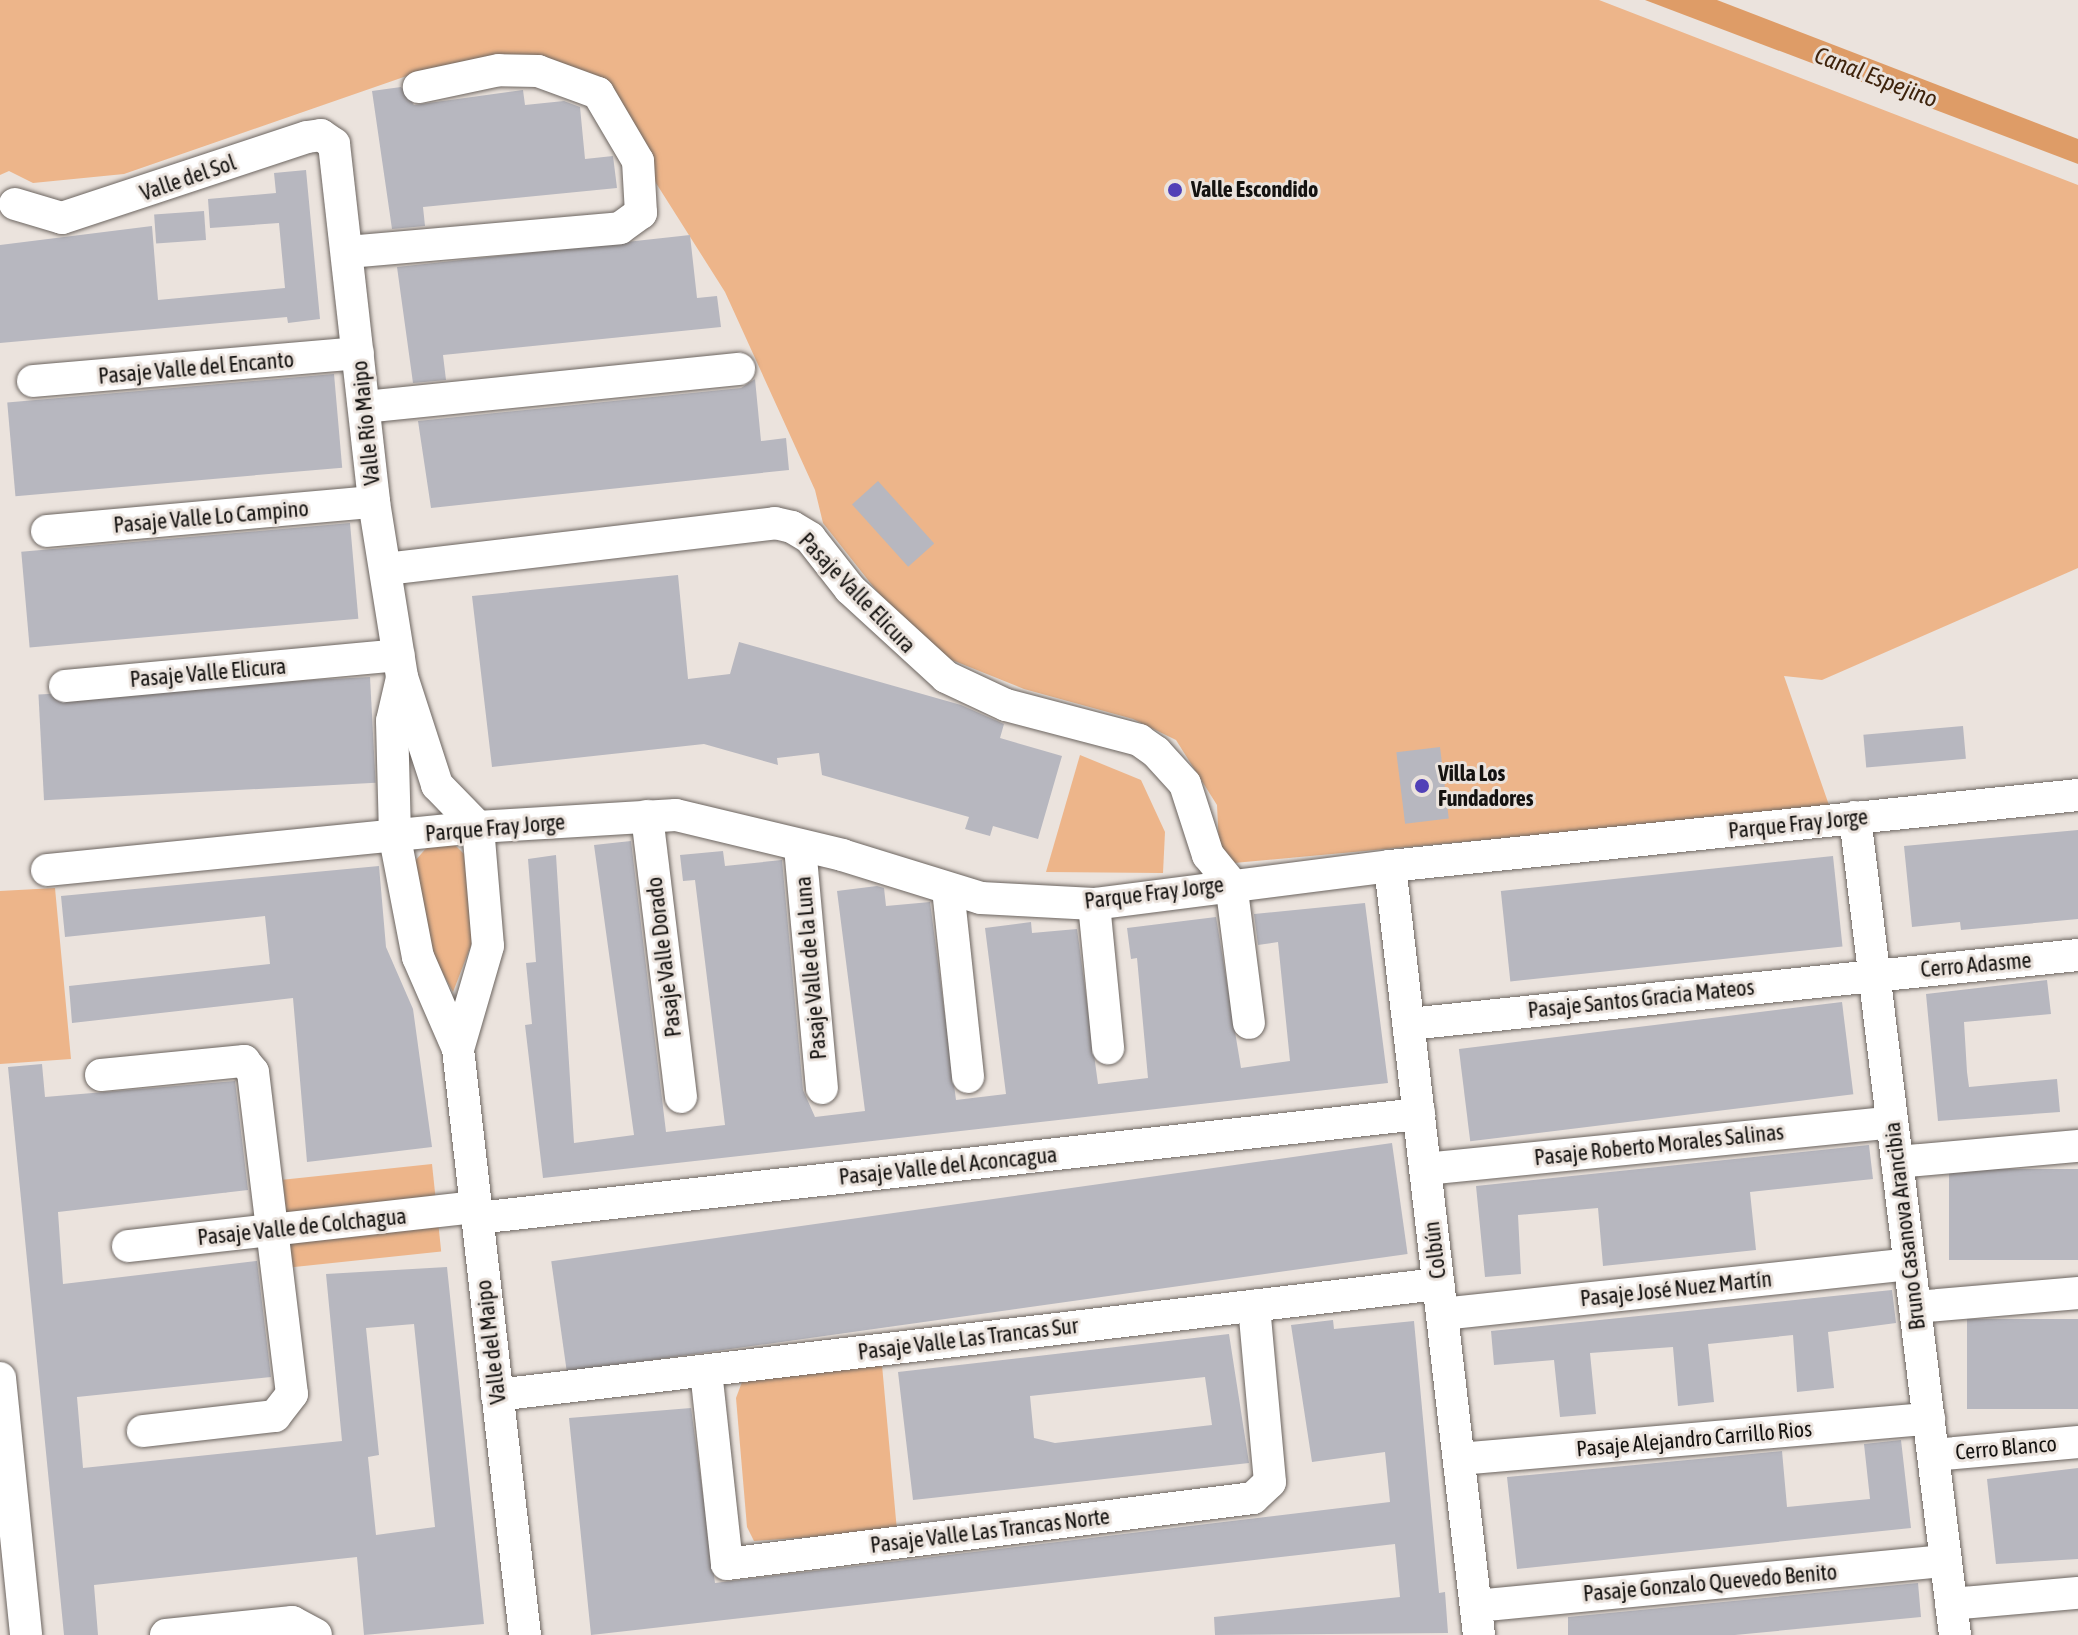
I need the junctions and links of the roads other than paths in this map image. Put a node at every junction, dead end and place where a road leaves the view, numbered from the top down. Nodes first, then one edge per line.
1 (419, 87) dead end
2 (340, 168) joint
3 (15, 204) dead end
4 (348, 252) junction
5 (358, 353) junction
6 (739, 369) dead end
7 (33, 381) dead end
8 (364, 407) junction
9 (374, 502) junction
10 (47, 531) dead end
11 (386, 569) junction
12 (401, 666) junction
13 (65, 686) dead end
14 (2078, 795) edge
15 (647, 816) junction
16 (1855, 817) junction
17 (478, 827) junction
18 (395, 838) junction
19 (800, 847) junction
20 (1390, 866) junction
21 (47, 870) dead end
22 (1231, 883) junction
23 (948, 889) junction
24 (1094, 904) junction
25 (2078, 955) edge
26 (1874, 975) junction
27 (1249, 1023) dead end
28 (1409, 1024) junction
29 (1108, 1048) dead end
30 (458, 1049) junction
31 (101, 1075) dead end
32 (968, 1077) dead end
33 (822, 1088) dead end
34 (681, 1097) dead end
35 (1419, 1114) junction
36 (1892, 1122) junction
37 (2078, 1146) edge
38 (1897, 1162) junction
39 (1425, 1169) junction
40 (476, 1212) junction
41 (271, 1230) junction
42 (128, 1246) dead end
43 (1909, 1264) junction
44 (2078, 1293) edge
45 (1440, 1299) junction
46 (1254, 1306) junction
47 (1915, 1307) junction
48 (706, 1371) junction
49 (0, 1378) edge
50 (497, 1395) junction
51 (1929, 1419) junction
52 (143, 1431) dead end
53 (2078, 1442) edge
54 (1933, 1455) junction
55 (1459, 1459) junction
56 (8, 1538) edge
57 (1945, 1561) junction
58 (2078, 1593) edge
59 (1477, 1620) edge
60 (1953, 1620) edge
61 (26, 1635) edge
62 (166, 1635) edge
63 (316, 1635) edge
64 (525, 1635) edge

1 - 4 street
2 - 3 street, Valle del Sol
2 - 4 street, Valle Río Maipo
4 - 5 street, Valle Río Maipo
5 - 7 street, Pasaje Valle del Encanto
5 - 8 street, Valle Río Maipo
6 - 8 street
8 - 9 street, Valle Río Maipo
9 - 10 street, Pasaje Valle Lo Campino
9 - 11 street, Valle Río Maipo
11 - 12 street, Valle Río Maipo
11 - 22 street, Pasaje Valle Elicura
12 - 13 street, Pasaje Valle Elicura
12 - 17 street, Valle Río Maipo
12 - 18 street, Valle Río Maipo
14 - 16 street, Parque Fray Jorge
15 - 17 street, Parque Fray Jorge
15 - 19 street, Parque Fray Jorge
15 - 34 street, Pasaje Valle Dorado
16 - 20 street, Parque Fray Jorge
16 - 26 street, Bruno Casanova Arancibia
17 - 18 street, Parque Fray Jorge
17 - 30 street, Valle del Maipo
18 - 21 street, Parque Fray Jorge
18 - 30 street, Valle del Maipo
19 - 23 street, Parque Fray Jorge
19 - 33 street, Pasaje Valle de la Luna
20 - 22 street, Parque Fray Jorge
20 - 28 street, Colbún
22 - 24 street, Parque Fray Jorge
22 - 27 street
23 - 24 street, Parque Fray Jorge
23 - 32 street
24 - 29 street
25 - 26 street, Cerro Adasme
26 - 28 street, Pasaje Santos Gracia Mateos
26 - 36 street, Bruno Casanova Arancibia
28 - 35 street, Colbún
30 - 40 street, Valle del Maipo
31 - 41 street
35 - 39 street, Colbún
35 - 40 street, Pasaje Valle del Aconcagua
36 - 38 street, Bruno Casanova Arancibia
36 - 39 street, Pasaje Roberto Morales Salinas
37 - 38 street
38 - 43 street, Bruno Casanova Arancibia
39 - 45 street, Colbún
40 - 41 street, Pasaje Valle de Colchagua
40 - 50 street, Valle del Maipo
41 - 42 street, Pasaje Valle de Colchagua
41 - 52 street
43 - 45 street, Pasaje José Nuez Martín
43 - 47 street, Bruno Casanova Arancibia
44 - 47 street
45 - 46 street, Pasaje Valle Las Trancas Sur
45 - 55 street, Colbún
46 - 48 street, Pasaje Valle Las Trancas Sur
46 - 48 street, Pasaje Valle Las Trancas Norte
47 - 51 street, Bruno Casanova Arancibia
48 - 50 street, Pasaje Valle Las Trancas Sur
49 - 56 street
50 - 64 street, Valle del Maipo
51 - 54 street, Bruno Casanova Arancibia
51 - 55 street, Pasaje Alejandro Carrillo Rios
53 - 54 street, Cerro Blanco
54 - 57 street, Bruno Casanova Arancibia
55 - 59 street, Colbún
56 - 61 street
57 - 59 street, Pasaje Gonzalo Quevedo Benito
57 - 60 street, Bruno Casanova Arancibia
58 - 60 street
62 - 63 street

